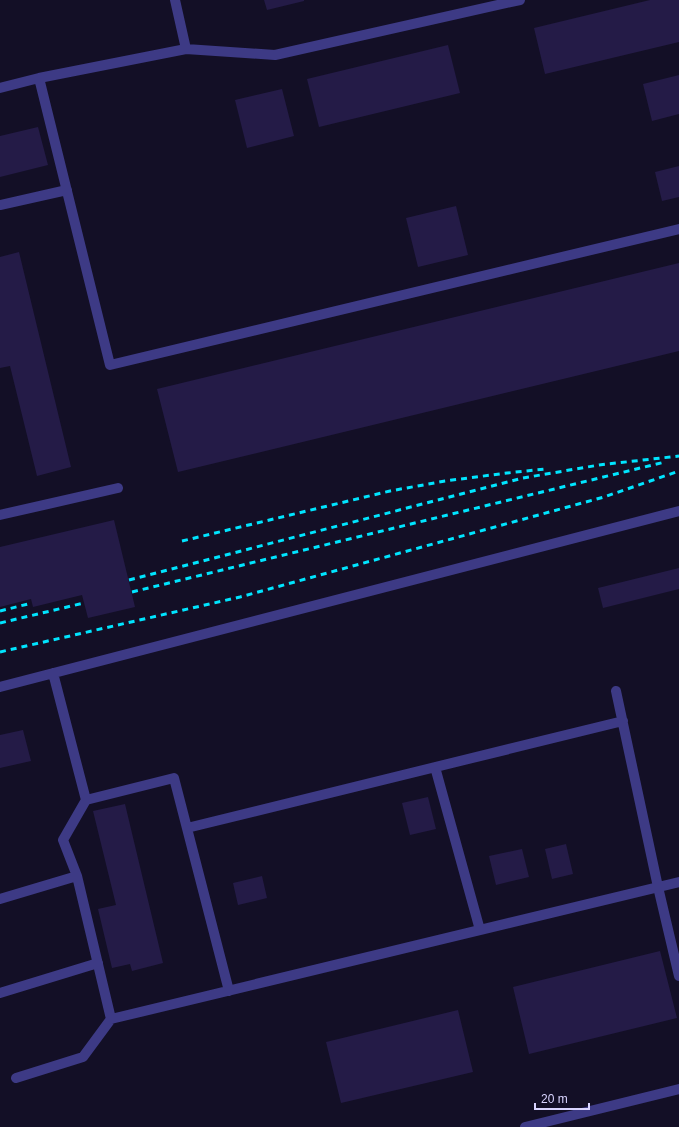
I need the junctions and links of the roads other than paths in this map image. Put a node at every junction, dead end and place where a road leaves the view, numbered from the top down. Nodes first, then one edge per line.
1 (175, 0) edge
2 (520, 0) edge
3 (186, 50) junction
4 (39, 78) junction
5 (0, 88) edge
6 (67, 190) junction
7 (0, 205) edge
8 (679, 229) edge
9 (118, 488) dead end
10 (679, 511) edge
11 (0, 515) edge
12 (53, 673) junction
13 (0, 687) edge
14 (616, 691) dead end
15 (623, 722) junction
16 (435, 766) junction
17 (86, 800) junction
18 (187, 828) junction
19 (77, 876) junction
20 (679, 882) edge
21 (658, 887) junction
22 (0, 899) edge
23 (480, 930) junction
24 (98, 964) junction
25 (679, 976) edge
26 (229, 991) junction
27 (0, 993) edge
28 (111, 1019) junction
29 (16, 1078) dead end
30 (679, 1089) edge
31 (525, 1127) edge

1 - 3 lane
2 - 3 lane
3 - 4 lane
4 - 5 lane
4 - 6 lane
6 - 7 lane
6 - 8 lane
9 - 11 lane
10 - 12 lane
12 - 13 lane
12 - 17 lane
14 - 15 lane
15 - 16 lane
15 - 21 lane
16 - 18 lane
16 - 23 lane
17 - 18 lane
17 - 19 lane
18 - 26 lane
19 - 22 lane
19 - 24 lane
20 - 21 lane
21 - 23 lane
21 - 25 lane
23 - 26 lane
24 - 27 lane
24 - 28 lane
26 - 28 lane
28 - 29 lane
30 - 31 lane

